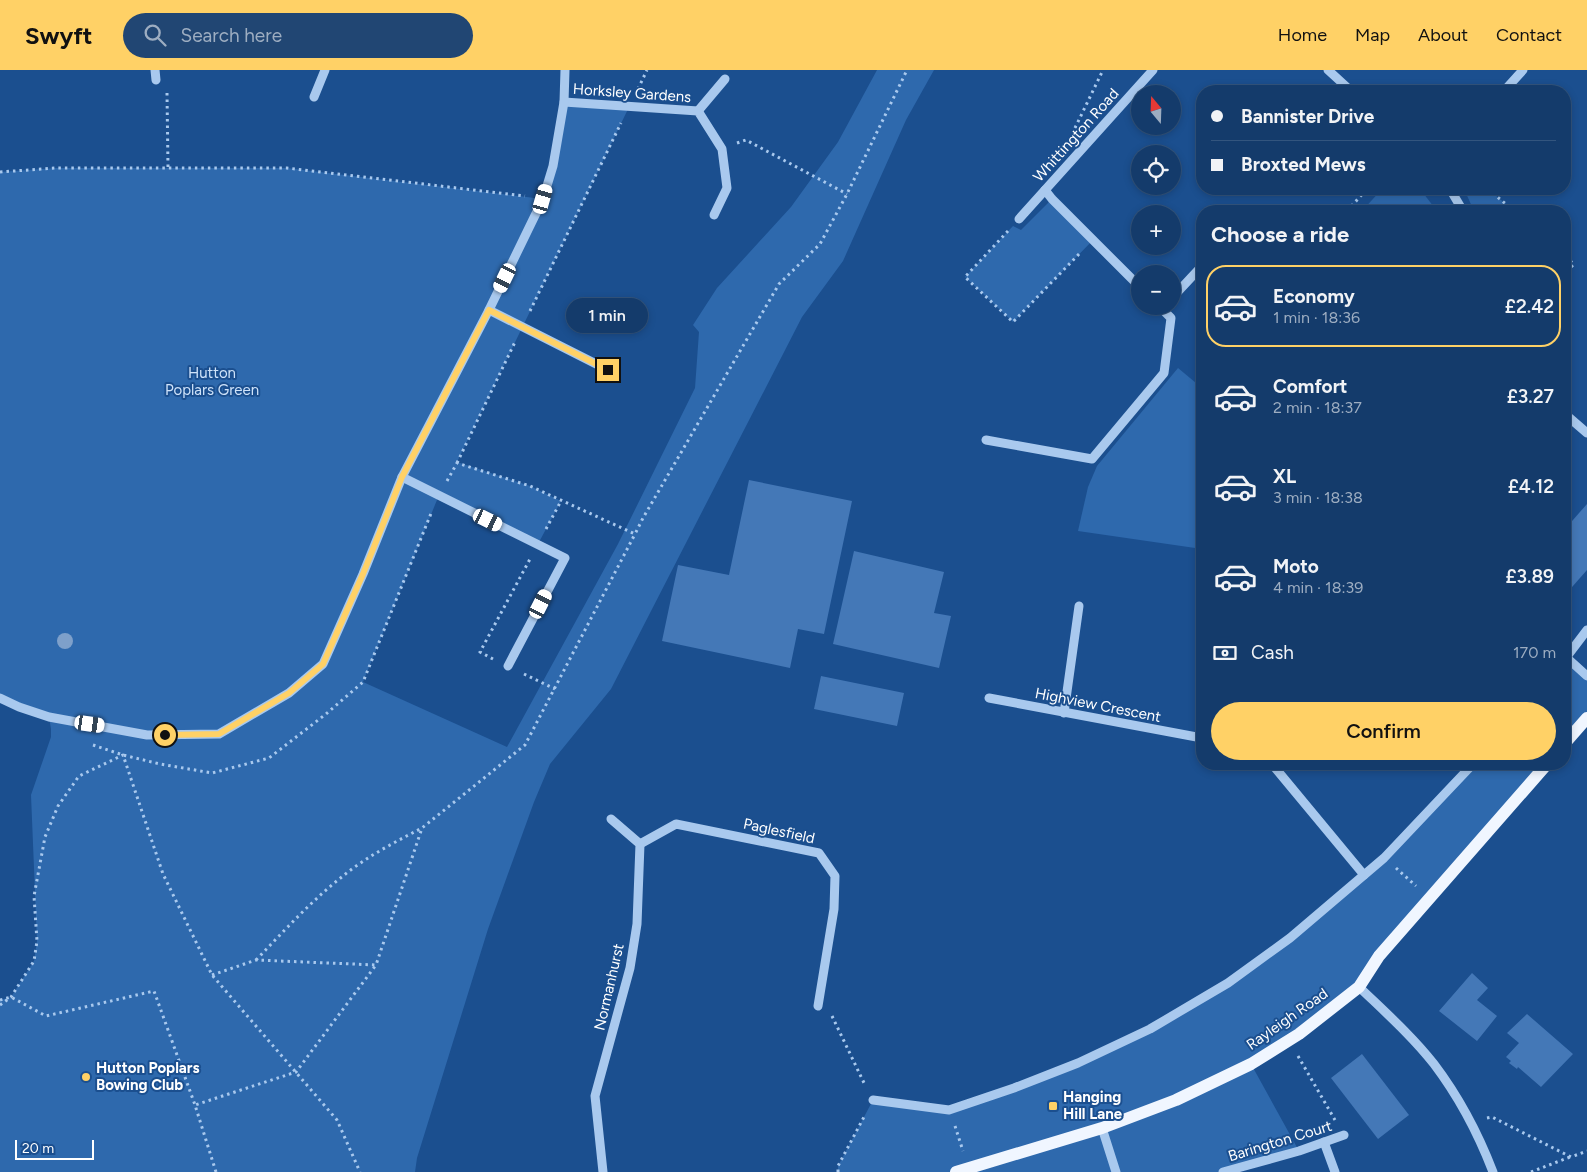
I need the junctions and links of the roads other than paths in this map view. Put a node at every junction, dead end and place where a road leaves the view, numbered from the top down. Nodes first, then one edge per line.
1 (155, 70) edge
2 (324, 70) edge
3 (565, 70) edge
4 (1153, 70) edge
5 (1328, 70) edge
6 (1523, 70) edge
7 (725, 79) dead end
8 (156, 80) road end
9 (1344, 85) edge
10 (1509, 85) edge
11 (314, 97) dead end
12 (564, 102) junction
13 (698, 112) junction
14 (1045, 190) junction
15 (714, 215) dead end
16 (1019, 219) road end
17 (1196, 272) edge
18 (1131, 277) edge
19 (1181, 288) edge
20 (489, 310) junction
21 (1169, 315) edge
22 (608, 370) dead end
23 (1571, 419) edge
24 (1587, 433) edge
25 (986, 440) dead end
26 (402, 477) junction
27 (1079, 606) dead end
28 (1587, 630) edge
29 (1571, 651) edge
30 (1571, 662) edge
31 (508, 666) dead end
32 (1587, 676) edge
33 (0, 698) edge
34 (988, 698) dead end
35 (1064, 713) junction
36 (1587, 718) edge
37 (1571, 736) edge
38 (1196, 737) edge
39 (1277, 770) edge
40 (1467, 770) edge
41 (1542, 770) edge
42 (611, 819) dead end
43 (640, 844) junction
44 (1364, 875) junction
45 (1359, 987) junction
46 (818, 1006) road end
47 (873, 1100) road end
48 (1102, 1128) junction
49 (1344, 1135) road end
50 (1324, 1142) junction
51 (961, 1170) edge
52 (603, 1172) edge
53 (1116, 1172) edge
54 (1223, 1172) edge
55 (1335, 1172) edge
56 (1493, 1172) edge

1 - 8 street
2 - 11 street
3 - 12 street
4 - 14 street, Whittington Road
5 - 9 street
6 - 10 street
7 - 13 street, Horksley Gardens
12 - 13 street, Horksley Gardens
12 - 20 street
13 - 15 street, Horksley Gardens
14 - 16 street, Whittington Road
14 - 18 street
17 - 19 street
20 - 22 street
20 - 26 street
21 - 25 street
23 - 24 street
26 - 31 street
26 - 33 street
27 - 35 street
28 - 29 street
30 - 32 street
34 - 35 street, Highview Crescent
35 - 38 street, Highview Crescent
36 - 37 main road
39 - 44 street
40 - 44 street
41 - 45 main road, Rayleigh Road
42 - 43 street
43 - 46 street, Paglesfield
43 - 52 street, Normanhurst
44 - 47 street
45 - 48 main road, Rayleigh Road
45 - 56 street
48 - 51 main road, Rayleigh Road
48 - 53 street
49 - 50 street, Barington Court
50 - 54 street, Barington Court
50 - 55 street

